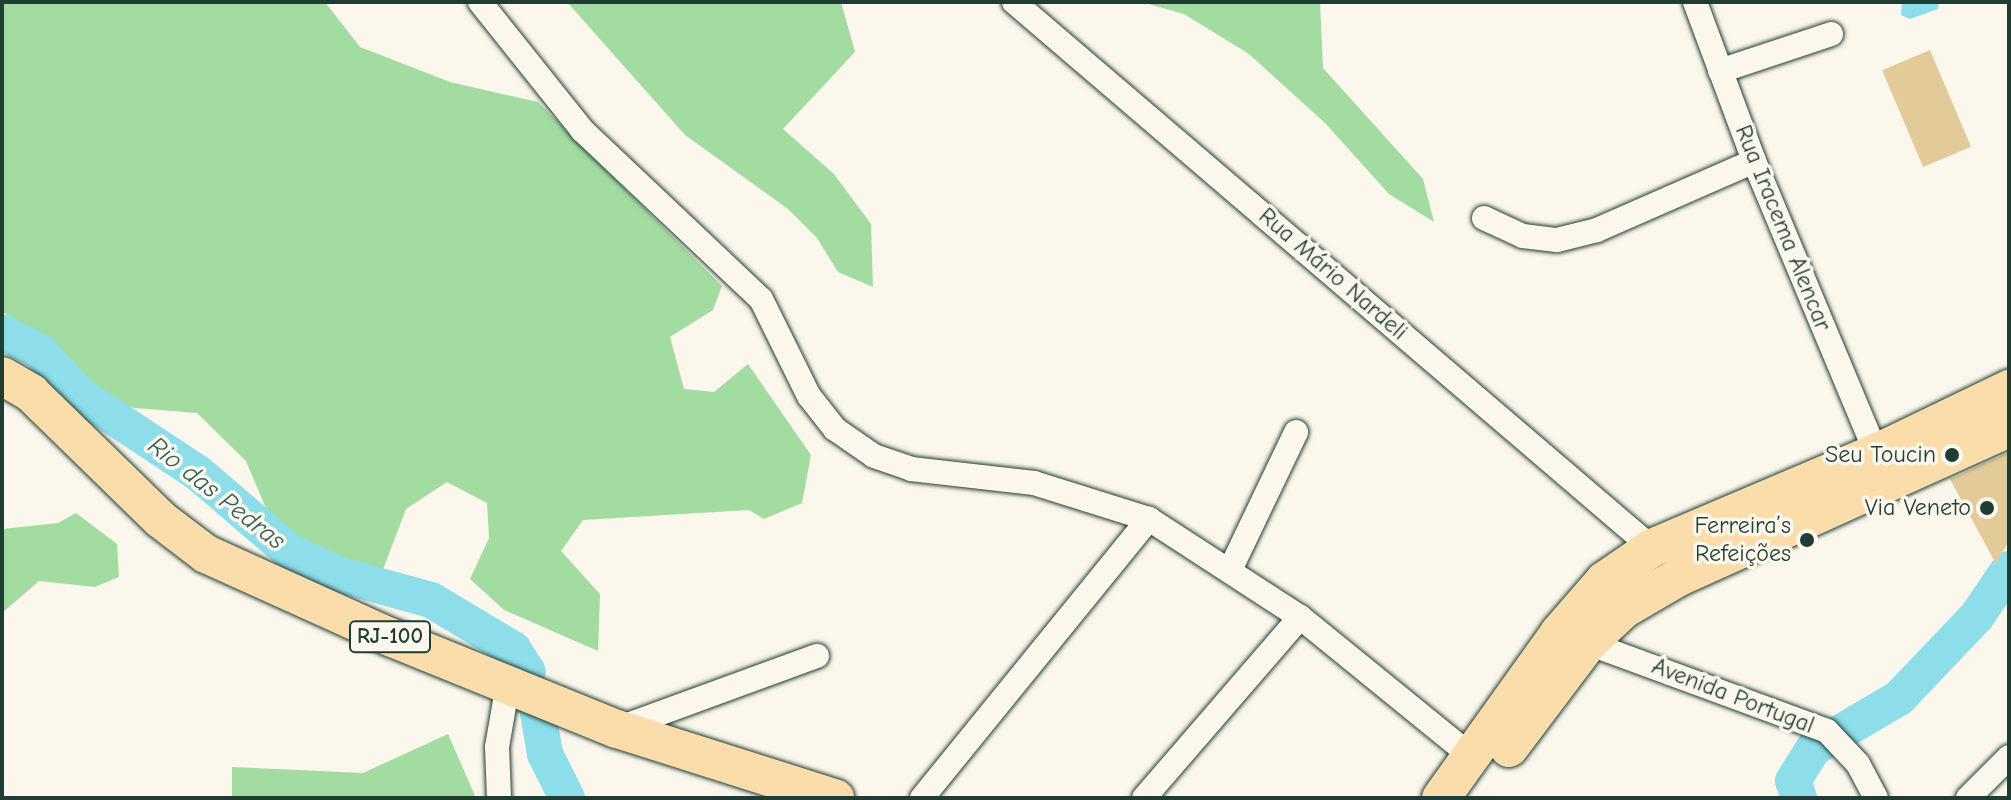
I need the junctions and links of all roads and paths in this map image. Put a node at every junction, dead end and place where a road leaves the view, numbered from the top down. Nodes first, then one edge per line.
1 (480, 2) edge
2 (1014, 2) edge
3 (1695, 2) edge
4 (1831, 34) dead end
5 (1720, 71) junction
6 (1754, 161) junction
7 (1484, 218) dead end
8 (2, 376) edge
9 (2009, 389) edge
10 (2009, 428) edge
11 (1296, 432) dead end
12 (1876, 453) junction
13 (1149, 519) junction
14 (1652, 548) junction
15 (1230, 570) junction
16 (1300, 617) junction
17 (1574, 638) junction
18 (817, 656) dead end
19 (508, 683) junction
20 (617, 729) junction
21 (1472, 757) junction
22 (2009, 757) edge
23 (499, 798) edge
24 (835, 798) edge
25 (922, 798) edge
26 (1144, 798) edge
27 (1441, 798) edge
28 (1471, 798) edge
29 (1876, 798) edge
30 (1968, 798) edge

1 - 13 street
2 - 14 street, Rua Mário Nardeli
3 - 5 street, Rua Iracema Alencar
4 - 5 street
5 - 6 street, Rua Iracema Alencar
6 - 7 street
6 - 12 street, Rua Iracema Alencar
8 - 19 main road, RJ-100
9 - 12 main road
10 - 17 main road
11 - 15 street
12 - 14 main road
13 - 15 street
13 - 25 street
14 - 17 main road
15 - 16 street
16 - 21 street
16 - 26 street
17 - 21 main road
17 - 28 main road
17 - 29 street, Avenida Portugal
18 - 20 street
19 - 20 main road, RJ-100
19 - 23 street
20 - 24 main road, RJ-100
21 - 27 main road
22 - 30 street

